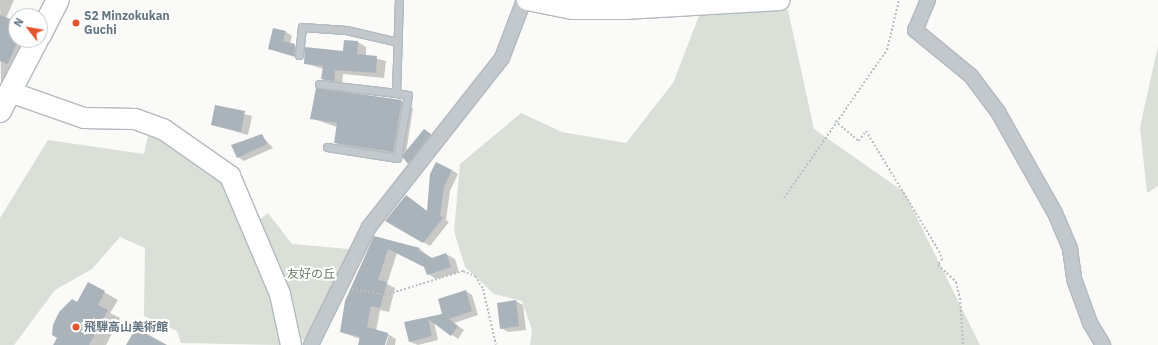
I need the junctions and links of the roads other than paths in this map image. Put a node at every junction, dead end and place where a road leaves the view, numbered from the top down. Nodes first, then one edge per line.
1 (58, 0) edge
2 (399, 0) edge
3 (525, 0) edge
4 (780, 0) edge
5 (928, 0) edge
6 (48, 19) edge
7 (398, 42) junction
8 (33, 48) edge
9 (299, 55) dead end
10 (319, 84) dead end
11 (396, 93) junction
12 (5, 102) edge
13 (326, 147) dead end
14 (291, 345) edge
15 (311, 345) edge
16 (1103, 345) edge

1 - 6 highway
2 - 7 lane
3 - 4 street
3 - 15 street
5 - 16 street
7 - 9 lane
7 - 11 lane
8 - 12 highway
10 - 11 lane
11 - 13 lane
12 - 14 street

